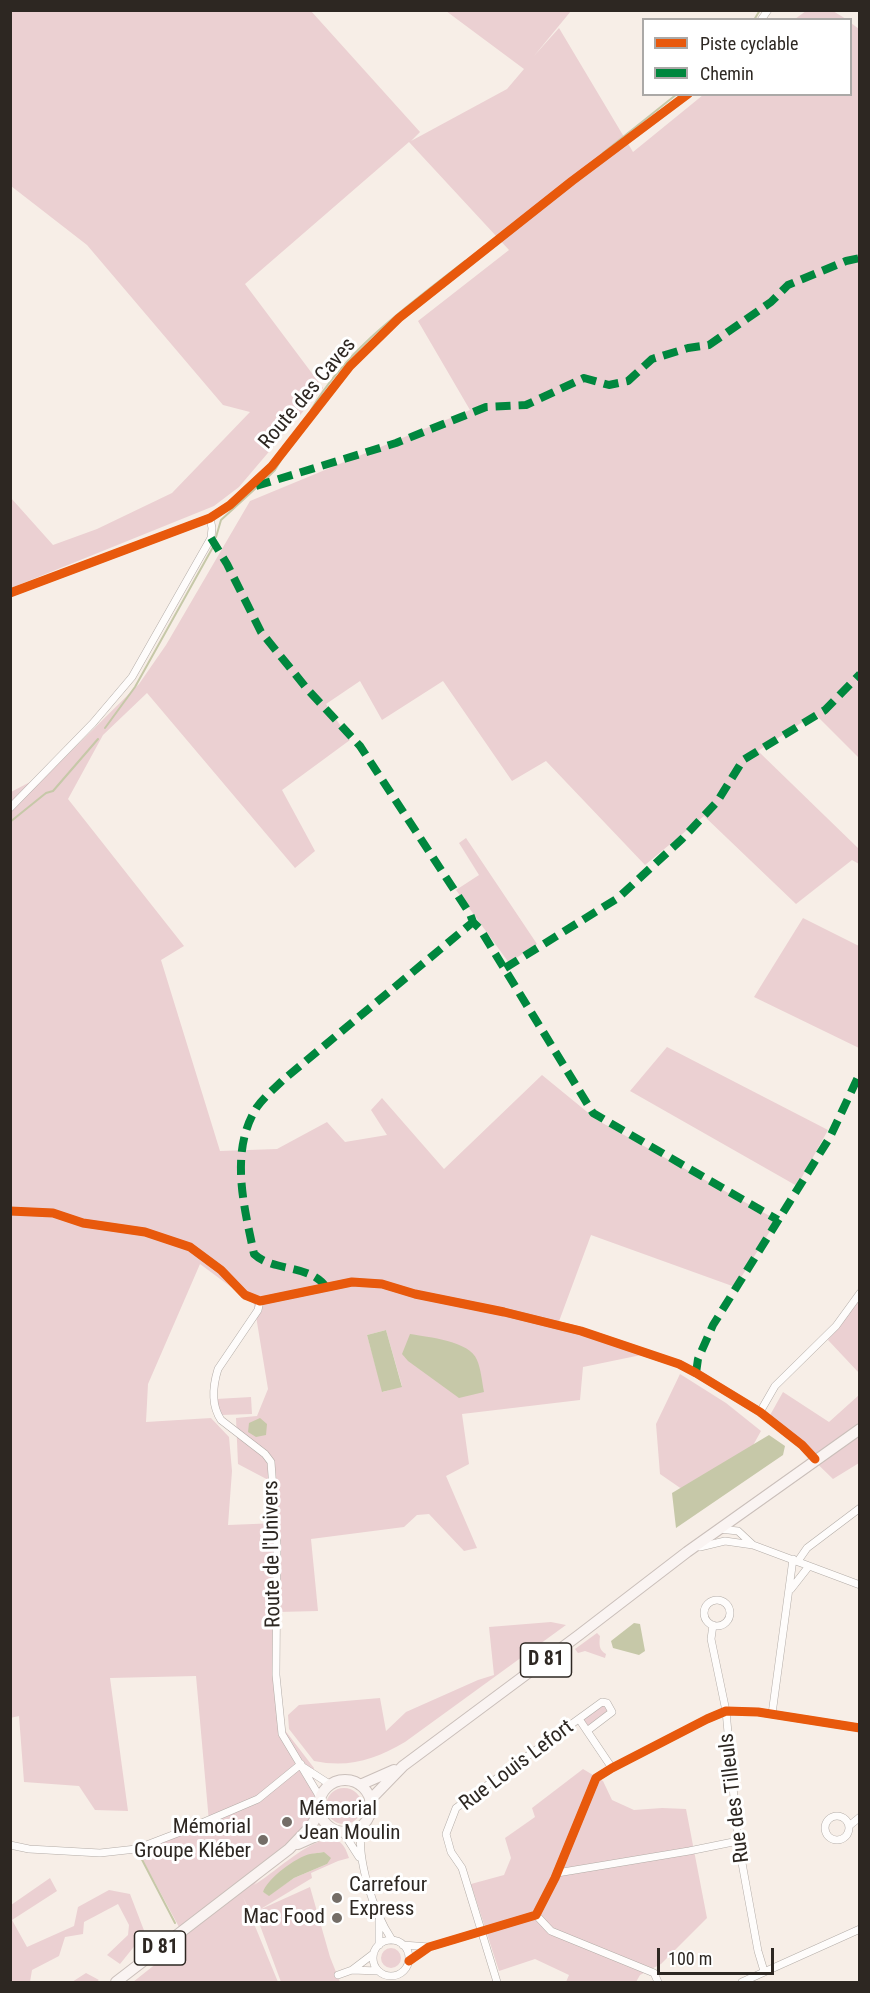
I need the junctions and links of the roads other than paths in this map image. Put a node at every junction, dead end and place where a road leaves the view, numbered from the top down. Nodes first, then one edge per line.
1 (685, 96) edge
2 (210, 518) junction
3 (10, 593) edge
4 (10, 808) edge
5 (10, 1211) edge
6 (860, 1293) edge
7 (260, 1301) junction
8 (759, 1412) junction
9 (860, 1429) edge
10 (815, 1459) junction
11 (860, 1508) edge
12 (741, 1514) junction
13 (719, 1529) junction
14 (738, 1531) junction
15 (725, 1540) junction
16 (753, 1545) junction
17 (687, 1552) junction
18 (796, 1560) junction
19 (809, 1566) junction
20 (860, 1585) edge
21 (789, 1591) junction
22 (713, 1625) dead end
23 (726, 1711) junction
24 (772, 1714) junction
25 (579, 1719) junction
26 (860, 1728) edge
27 (587, 1731) junction
28 (302, 1766) junction
29 (403, 1766) junction
30 (612, 1768) junction
31 (332, 1785) junction
32 (360, 1785) junction
33 (321, 1799) junction
34 (370, 1800) junction
35 (320, 1811) junction
36 (860, 1817) edge
37 (849, 1826) dead end
38 (361, 1827) junction
39 (338, 1830) junction
40 (738, 1841) junction
41 (10, 1845) edge
42 (289, 1849) junction
43 (362, 1862) junction
44 (557, 1873) junction
45 (536, 1915) junction
46 (379, 1917) junction
47 (860, 1929) edge
48 (482, 1931) junction
49 (392, 1940) junction
50 (379, 1945) junction
51 (403, 1945) junction
52 (429, 1947) junction
53 (373, 1954) junction
54 (409, 1961) junction
55 (352, 1970) junction
56 (378, 1971) junction
57 (765, 1971) junction
58 (402, 1972) junction
59 (338, 1975) dead end
60 (391, 1979) edge
61 (116, 1983) edge
62 (403, 1983) edge
63 (497, 1983) edge
64 (658, 1983) edge
65 (742, 1983) edge

1 - 2 street, Route des Caves
2 - 3 street, Route des Caves
2 - 4 street
5 - 7 street
6 - 8 street
7 - 8 street
7 - 28 street, Route de l'Univers
8 - 10 street
9 - 10 main road, D 81
10 - 12 main road, D 81
11 - 18 street
12 - 13 main road, D 81
12 - 14 street
13 - 14 street
13 - 15 street
13 - 17 main road, D 81
14 - 16 street
15 - 16 street
15 - 17 street
16 - 18 street
17 - 29 main road, D 81
18 - 19 street
18 - 21 street
19 - 20 street
19 - 21 street
21 - 24 street
22 - 23 street, Rue des Tilleuls
23 - 24 street
23 - 30 street
23 - 40 street, Rue des Tilleuls
24 - 26 street
25 - 27 street, Rue Louis Lefort
25 - 27 street, Rue Louis Lefort
25 - 48 street, Rue Louis Lefort
27 - 30 street, Rue Louis Lefort
28 - 31 street, Route de l'Univers
28 - 33 street, Route de l'Univers
28 - 41 street
29 - 32 main road, D 81
29 - 34 main road, D 81
30 - 44 street
31 - 32 main road
31 - 33 main road
32 - 34 main road
33 - 35 main road
34 - 38 main road
35 - 39 main road
35 - 42 main road, D 81
36 - 37 street
38 - 39 main road
38 - 43 street
39 - 42 main road, D 81
39 - 43 street
40 - 44 street
40 - 57 street, Rue des Tilleuls
42 - 61 main road, D 81
43 - 46 street
44 - 45 street
45 - 48 street
45 - 64 street
46 - 49 street
46 - 50 street
47 - 57 street
48 - 52 street
48 - 63 street, Rue Louis Lefort
49 - 50 street
49 - 51 street
50 - 53 street
51 - 52 street
51 - 54 street
52 - 54 street
53 - 55 street
53 - 56 street
54 - 58 street
55 - 56 street
55 - 59 street
56 - 60 street
57 - 65 street
58 - 60 street
58 - 62 street

